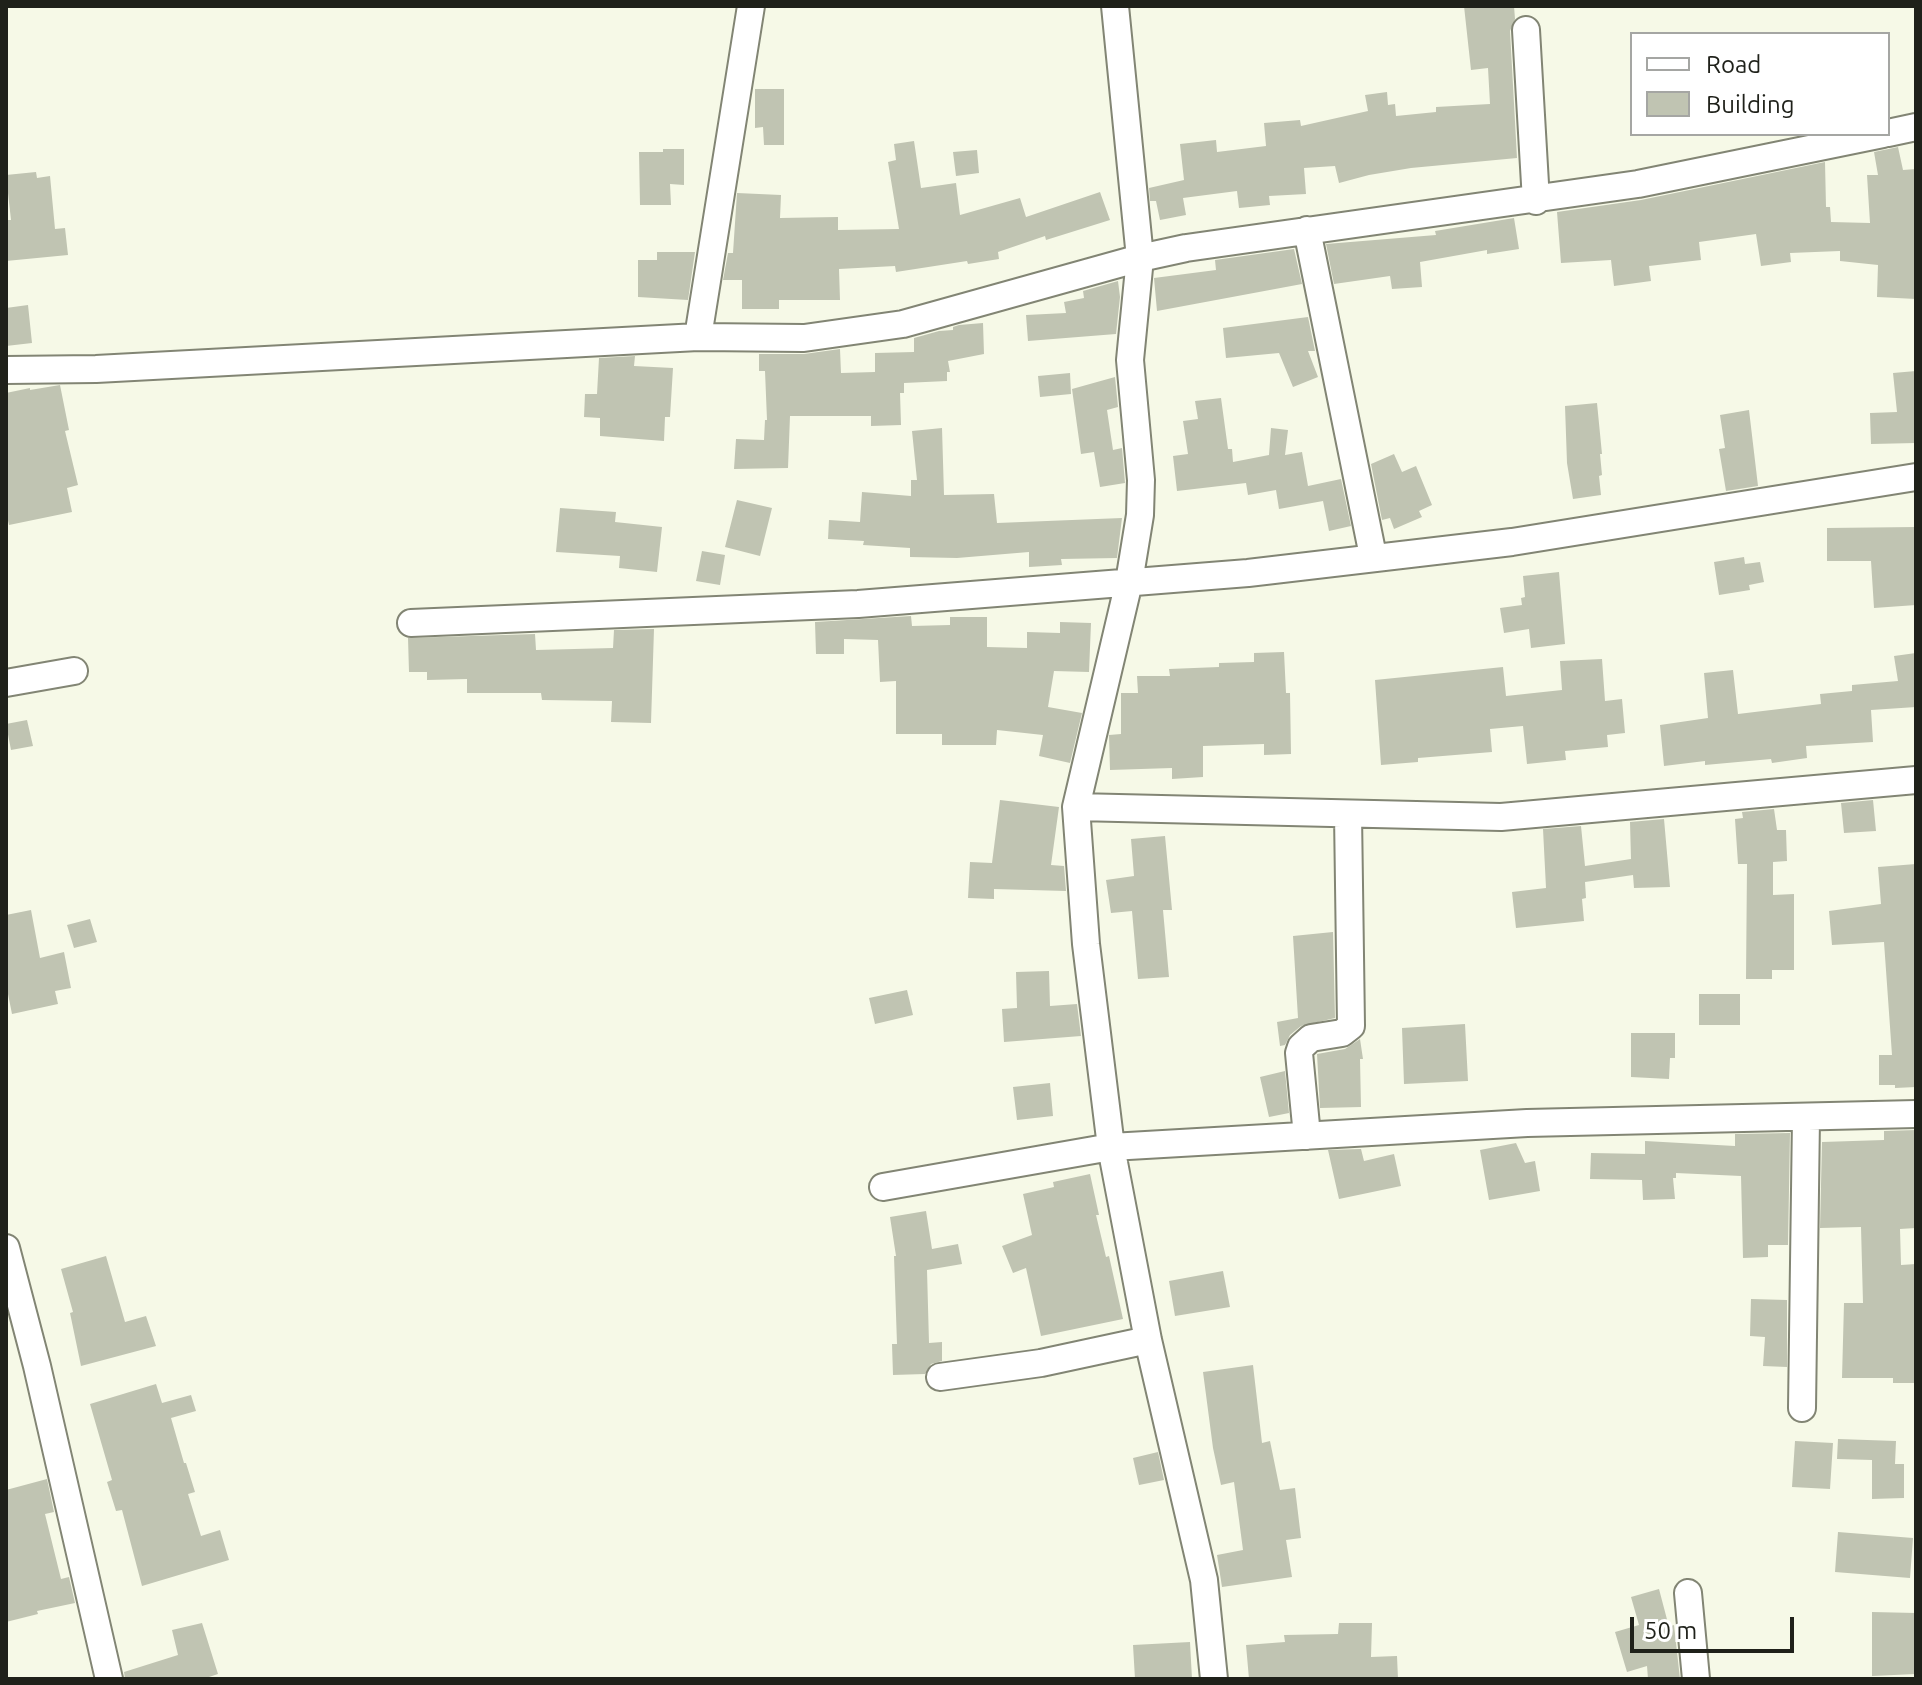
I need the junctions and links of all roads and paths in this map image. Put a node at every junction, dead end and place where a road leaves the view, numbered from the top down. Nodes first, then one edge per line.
1 (751, 6) edge
2 (1115, 6) edge
3 (1526, 30) dead end
4 (1916, 127) edge
5 (1890, 133) edge
6 (1876, 136) edge
7 (1536, 201) junction
8 (1307, 230) junction
9 (1140, 258) junction
10 (698, 337) junction
11 (6, 370) edge
12 (1916, 477) edge
13 (1373, 556) junction
14 (1129, 582) junction
15 (411, 623) dead end
16 (74, 671) dead end
17 (6, 683) edge
18 (1916, 780) edge
19 (1076, 807) junction
20 (1348, 814) junction
21 (1916, 1114) edge
22 (1806, 1118) junction
23 (1307, 1136) junction
24 (1111, 1147) junction
25 (883, 1187) dead end
26 (6, 1248) edge
27 (1148, 1340) junction
28 (940, 1377) dead end
29 (1802, 1408) dead end
30 (1688, 1593) dead end
31 (105, 1678) edge
32 (1214, 1679) edge
33 (1696, 1679) edge

1 - 10 street
2 - 9 street
3 - 7 street
4 - 5 street
6 - 7 street
7 - 8 street
8 - 9 street
8 - 13 street
9 - 10 street
9 - 14 street
10 - 11 street
12 - 13 street
13 - 14 street
14 - 15 street
14 - 19 street
16 - 17 street
18 - 20 street
19 - 20 street
19 - 24 street
20 - 23 street
21 - 22 street
22 - 23 street
22 - 29 street
23 - 24 street
24 - 25 street
24 - 27 street
26 - 31 street
27 - 28 street
27 - 32 street
30 - 33 street

